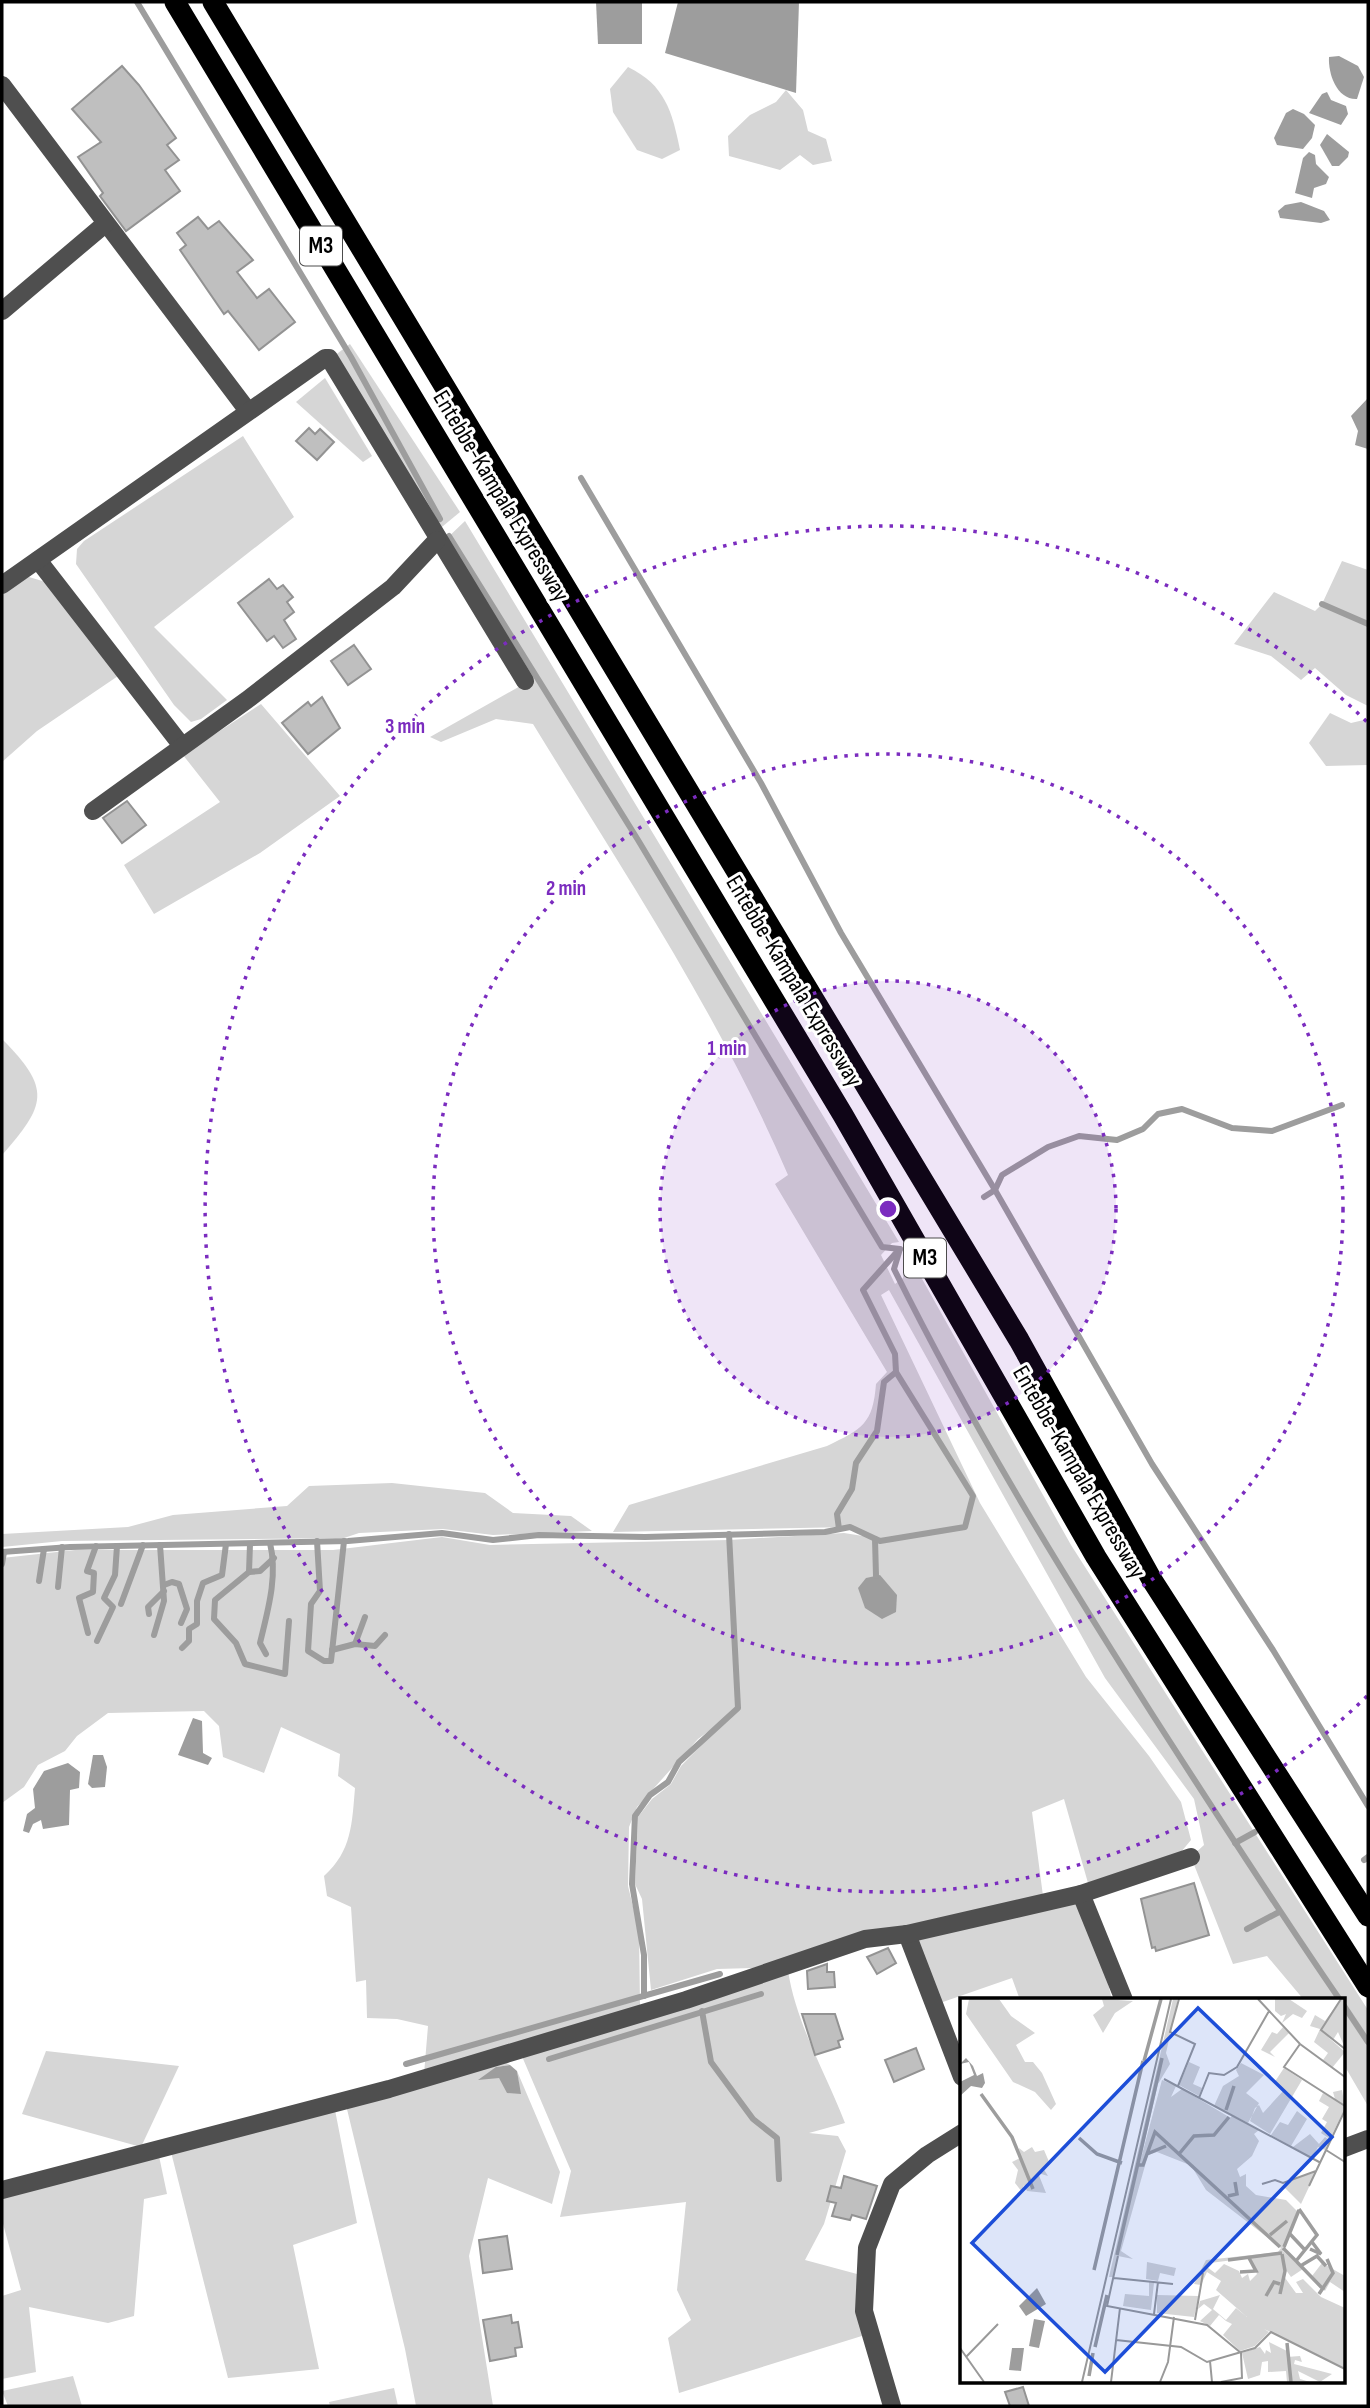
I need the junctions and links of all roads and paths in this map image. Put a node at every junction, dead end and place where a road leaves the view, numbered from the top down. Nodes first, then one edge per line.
1 (175, 2) edge
2 (213, 2) edge
3 (2, 85) edge
4 (105, 224) junction
5 (2, 311) edge
6 (248, 411) junction
7 (437, 540) junction
8 (38, 560) junction
9 (2, 584) edge
10 (524, 681) dead end
11 (182, 746) junction
12 (93, 811) dead end
13 (1191, 1857) dead end
14 (1081, 1894) junction
15 (1368, 1916) edge
16 (907, 1934) junction
17 (1368, 1987) edge
18 (1123, 1998) edge
19 (960, 2072) edge
20 (960, 2134) edge
21 (1368, 2139) edge
22 (1346, 2147) edge
23 (2, 2190) edge
24 (892, 2406) edge

1 - 17 highway, Entebbe-Kampala Expressway / M3
2 - 15 highway, Entebbe-Kampala Expressway / M3
3 - 4 street
4 - 5 street
4 - 6 street
6 - 7 street
6 - 8 street
7 - 10 street
7 - 11 street
8 - 9 street
8 - 11 street
11 - 12 street
13 - 14 street
14 - 16 street
14 - 18 street
16 - 19 street
16 - 23 street
20 - 24 street
21 - 22 street

